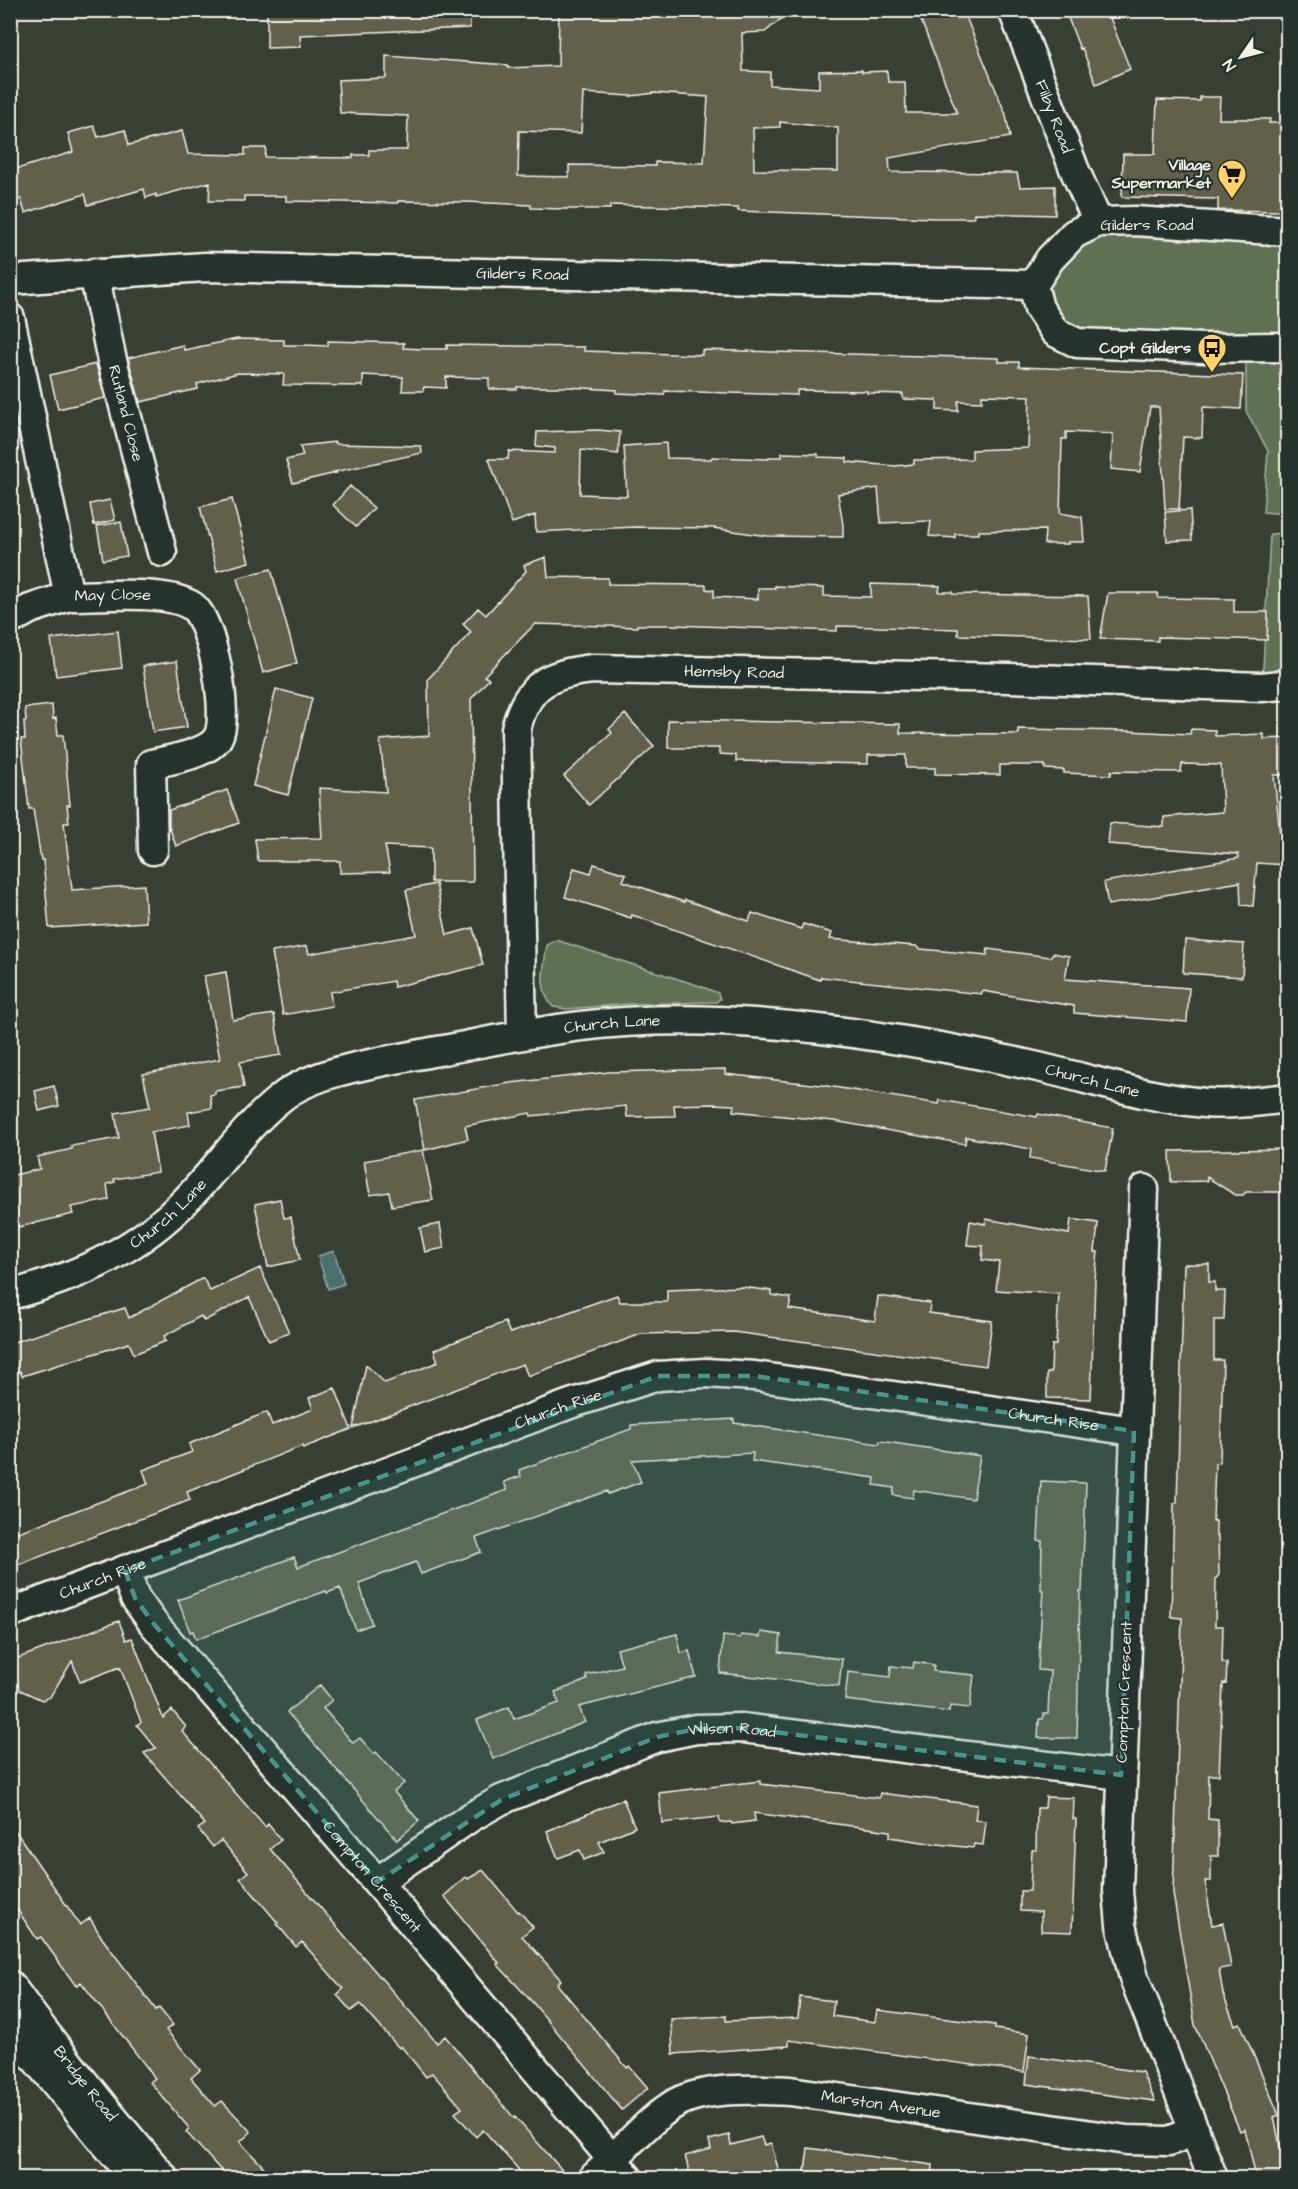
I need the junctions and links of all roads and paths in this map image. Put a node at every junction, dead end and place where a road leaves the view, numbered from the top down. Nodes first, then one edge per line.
1 (1013, 10) edge
2 (1098, 222) junction
3 (1287, 231) edge
4 (94, 273) junction
5 (10, 280) edge
6 (1034, 285) junction
7 (10, 318) edge
8 (1287, 347) edge
9 (162, 552) dead end
10 (69, 596) junction
11 (10, 620) edge
12 (1287, 682) edge
13 (153, 850) dead end
14 (522, 1035) junction
15 (1287, 1098) edge
16 (1144, 1189) dead end
17 (10, 1295) edge
18 (1134, 1431) junction
19 (125, 1570) junction
20 (10, 1613) edge
21 (1121, 1775) junction
22 (377, 1882) junction
23 (10, 1985) edge
24 (10, 2027) edge
25 (1196, 2131) junction
26 (611, 2172) edge
27 (134, 2178) edge
28 (164, 2178) edge
29 (1213, 2178) edge

1 - 2 street, Filby Road
2 - 3 street, Gilders Road
2 - 6 street, Gilders Road
4 - 5 street, Gilders Road
4 - 6 street, Gilders Road
4 - 9 street, Rutland Close
6 - 8 street
7 - 10 street, May Close
10 - 11 street
10 - 13 street, May Close
12 - 14 street, Hemsby Road
14 - 15 street, Church Lane
14 - 17 street, Church Lane
16 - 18 street, Compton Crescent
18 - 19 street, Church Rise
18 - 21 street, Compton Crescent
19 - 20 street, Church Rise
19 - 22 street, Compton Crescent
21 - 22 street, Wilson Road
21 - 25 street, Compton Crescent
22 - 26 street, Compton Crescent
23 - 28 street, Bridge Road
24 - 27 street, Bridge Road
25 - 26 street, Marston Avenue
25 - 29 street, Compton Crescent

